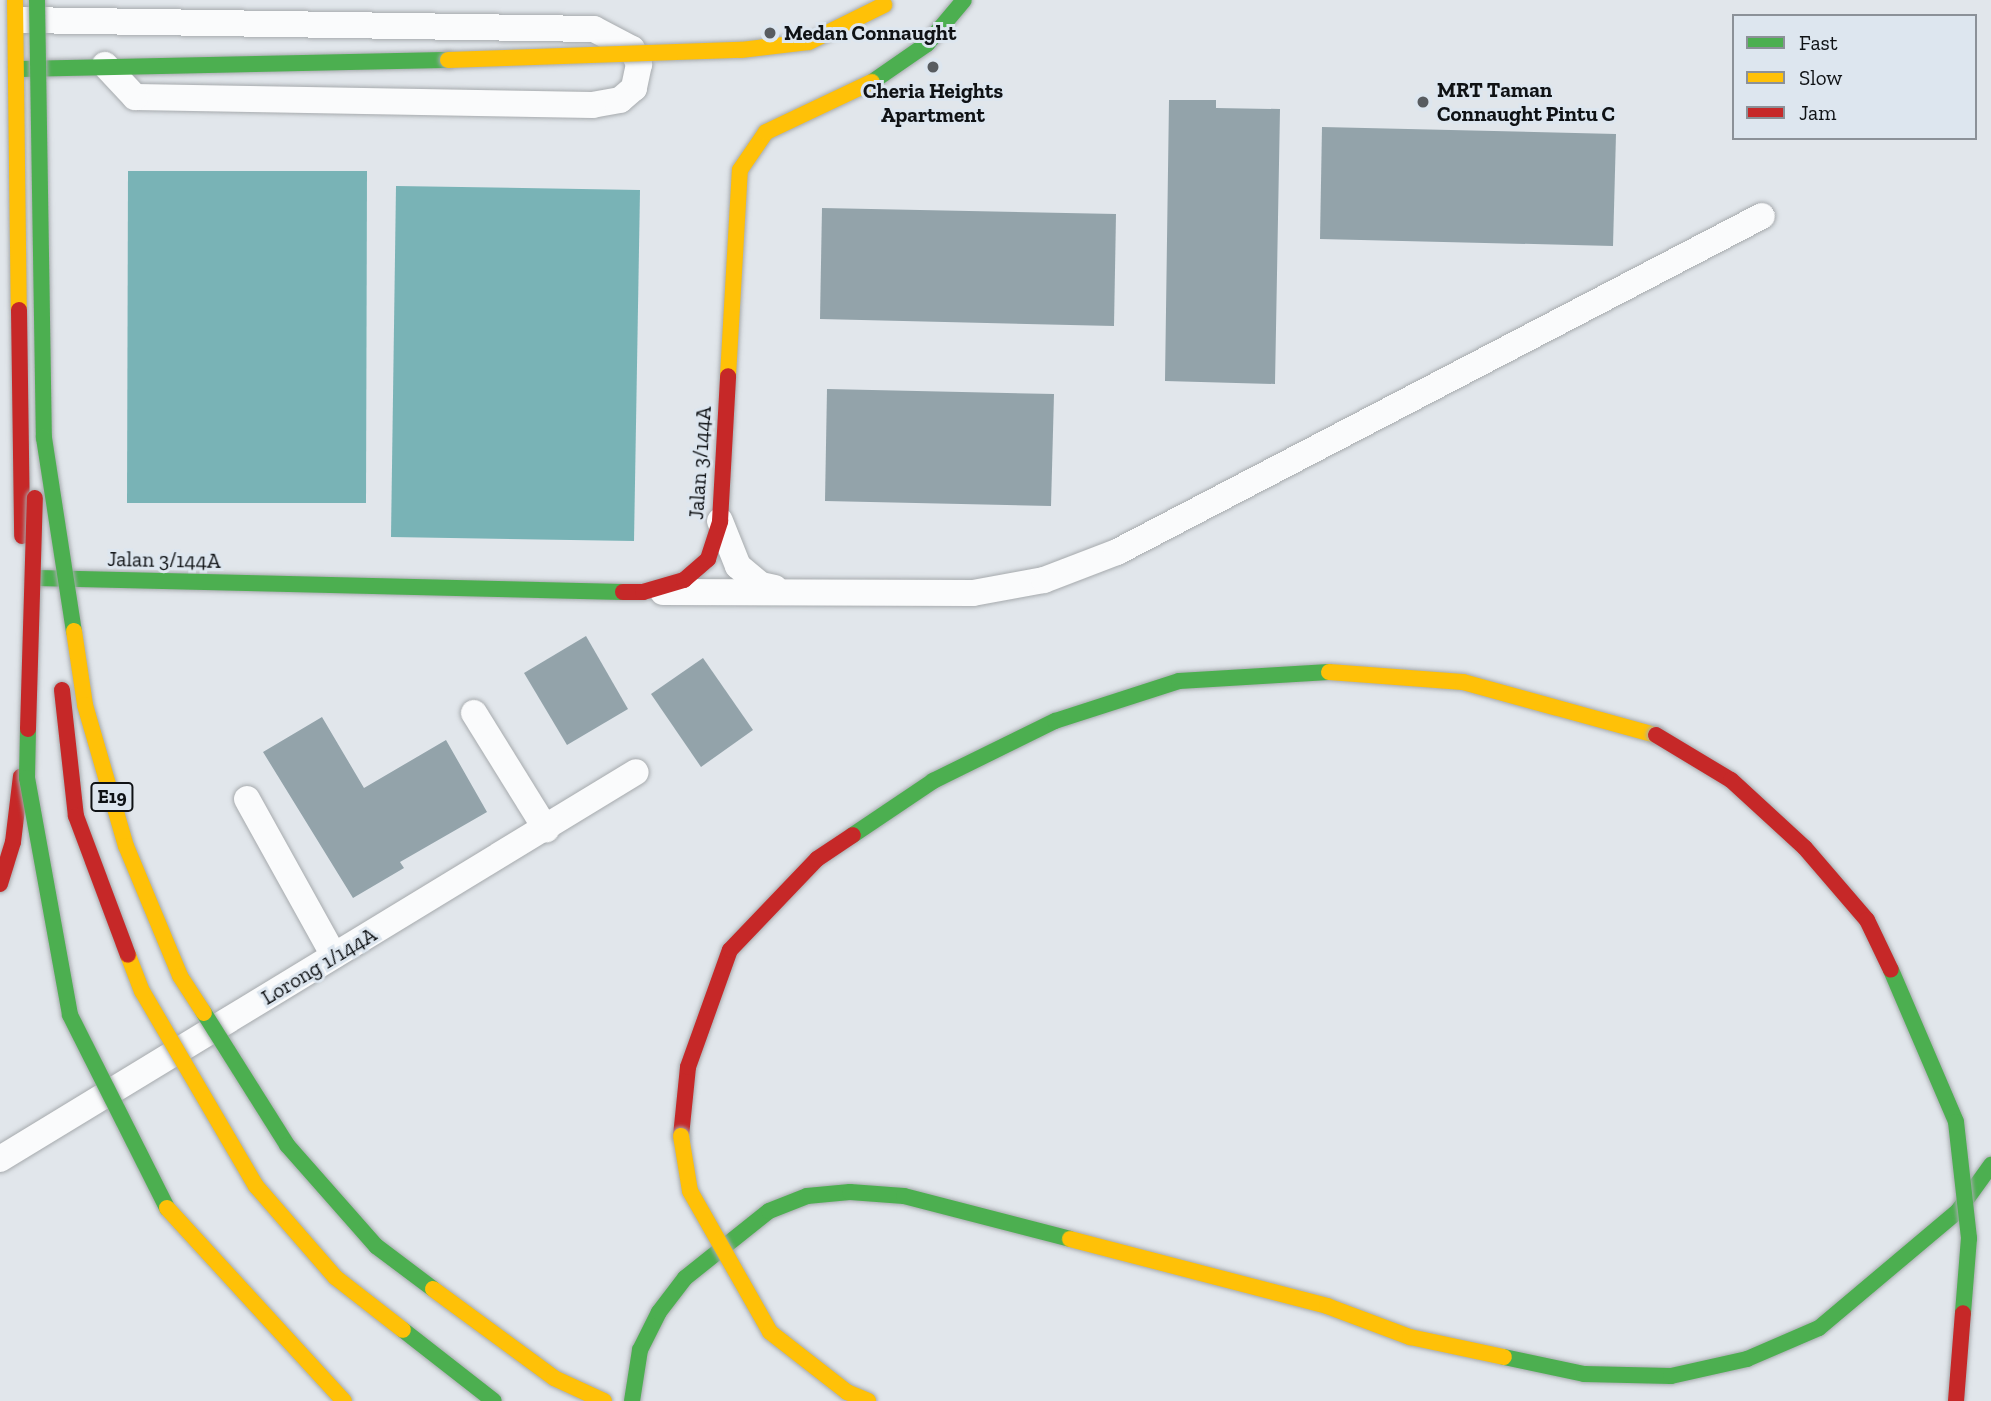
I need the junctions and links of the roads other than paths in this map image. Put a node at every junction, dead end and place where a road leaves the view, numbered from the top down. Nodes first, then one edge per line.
1 (37, 0) edge
2 (964, 0) edge
3 (887, 3) edge
4 (20, 7) edge
5 (105, 65) junction
6 (16, 69) junction
7 (1762, 216) dead end
8 (37, 444) junction
9 (720, 521) junction
10 (22, 578) junction
11 (783, 590) junction
12 (642, 592) junction
13 (57, 637) dead end
14 (61, 678) dead end
15 (474, 713) dead end
16 (636, 772) dead end
17 (247, 799) dead end
18 (546, 829) junction
19 (0, 884) edge
20 (334, 956) junction
21 (0, 1159) edge
22 (1991, 1165) edge
23 (344, 1401) edge
24 (494, 1401) edge
25 (604, 1401) edge
26 (632, 1401) edge
27 (868, 1401) edge
28 (1956, 1401) edge

1 - 25 main road, E19, bridge
2 - 9 main road, Jalan 3/144A
3 - 5 main road, bridge
4 - 5 street
4 - 6 main road
4 - 8 main road
5 - 6 main road
6 - 10 main road
7 - 11 street
8 - 13 main road
8 - 23 main road, bridge
9 - 11 street
9 - 12 main road, Jalan 3/144A
10 - 12 main road, Jalan 3/144A
10 - 19 main road
11 - 12 street
14 - 24 main road, E19, bridge
15 - 18 street
16 - 18 street, Lorong 1/144A
17 - 20 street
18 - 20 street, Lorong 1/144A
20 - 21 street, Lorong 1/144A
22 - 26 main road
27 - 28 main road, bridge

